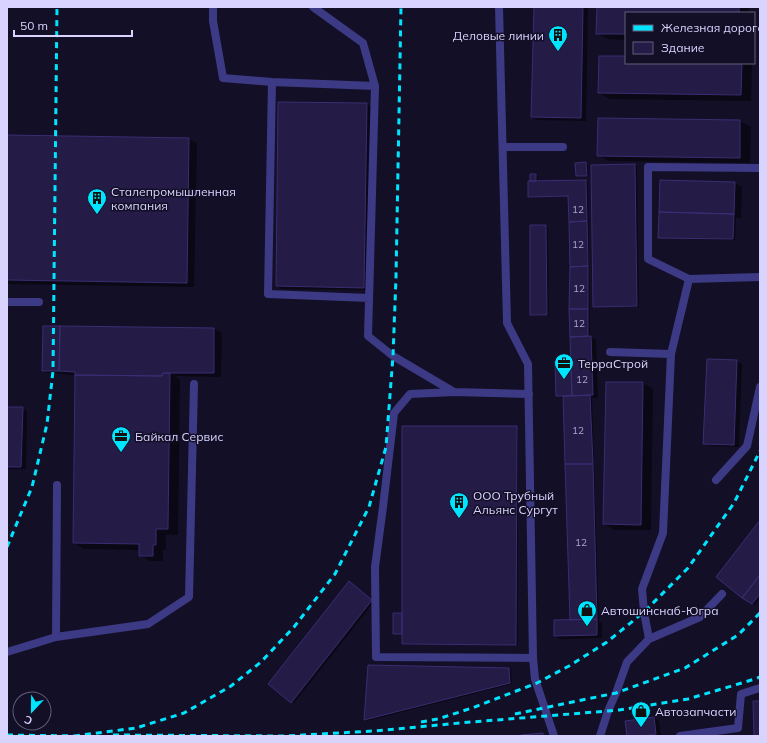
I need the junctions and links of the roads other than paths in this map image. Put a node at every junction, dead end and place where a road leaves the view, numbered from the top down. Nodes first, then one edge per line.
1 (212, 7) edge
2 (313, 7) edge
3 (499, 7) edge
4 (272, 82) junction
5 (375, 86) junction
6 (503, 147) junction
7 (563, 147) dead end
8 (760, 168) edge
9 (760, 277) edge
10 (689, 279) junction
11 (370, 298) junction
12 (7, 302) edge
13 (39, 302) dead end
14 (610, 352) dead end
15 (670, 354) junction
16 (194, 384) dead end
17 (760, 387) edge
18 (455, 392) junction
19 (529, 394) junction
20 (716, 480) dead end
21 (57, 485) dead end
22 (722, 594) dead end
23 (56, 637) junction
24 (649, 639) junction
25 (7, 652) edge
26 (533, 658) junction
27 (760, 688) edge
28 (554, 736) edge
29 (600, 736) edge
30 (680, 736) edge

1 - 4 lane
2 - 5 lane
3 - 6 lane
4 - 5 lane
4 - 11 lane
5 - 11 lane
6 - 7 lane
6 - 19 lane
8 - 10 lane
9 - 10 lane
10 - 15 lane
11 - 18 lane
12 - 13 lane
14 - 15 lane
15 - 24 lane
16 - 23 lane
17 - 20 lane
18 - 19 lane
18 - 26 lane
19 - 26 lane
21 - 23 lane
22 - 24 lane
23 - 25 lane
24 - 29 lane
26 - 28 lane
27 - 30 lane

